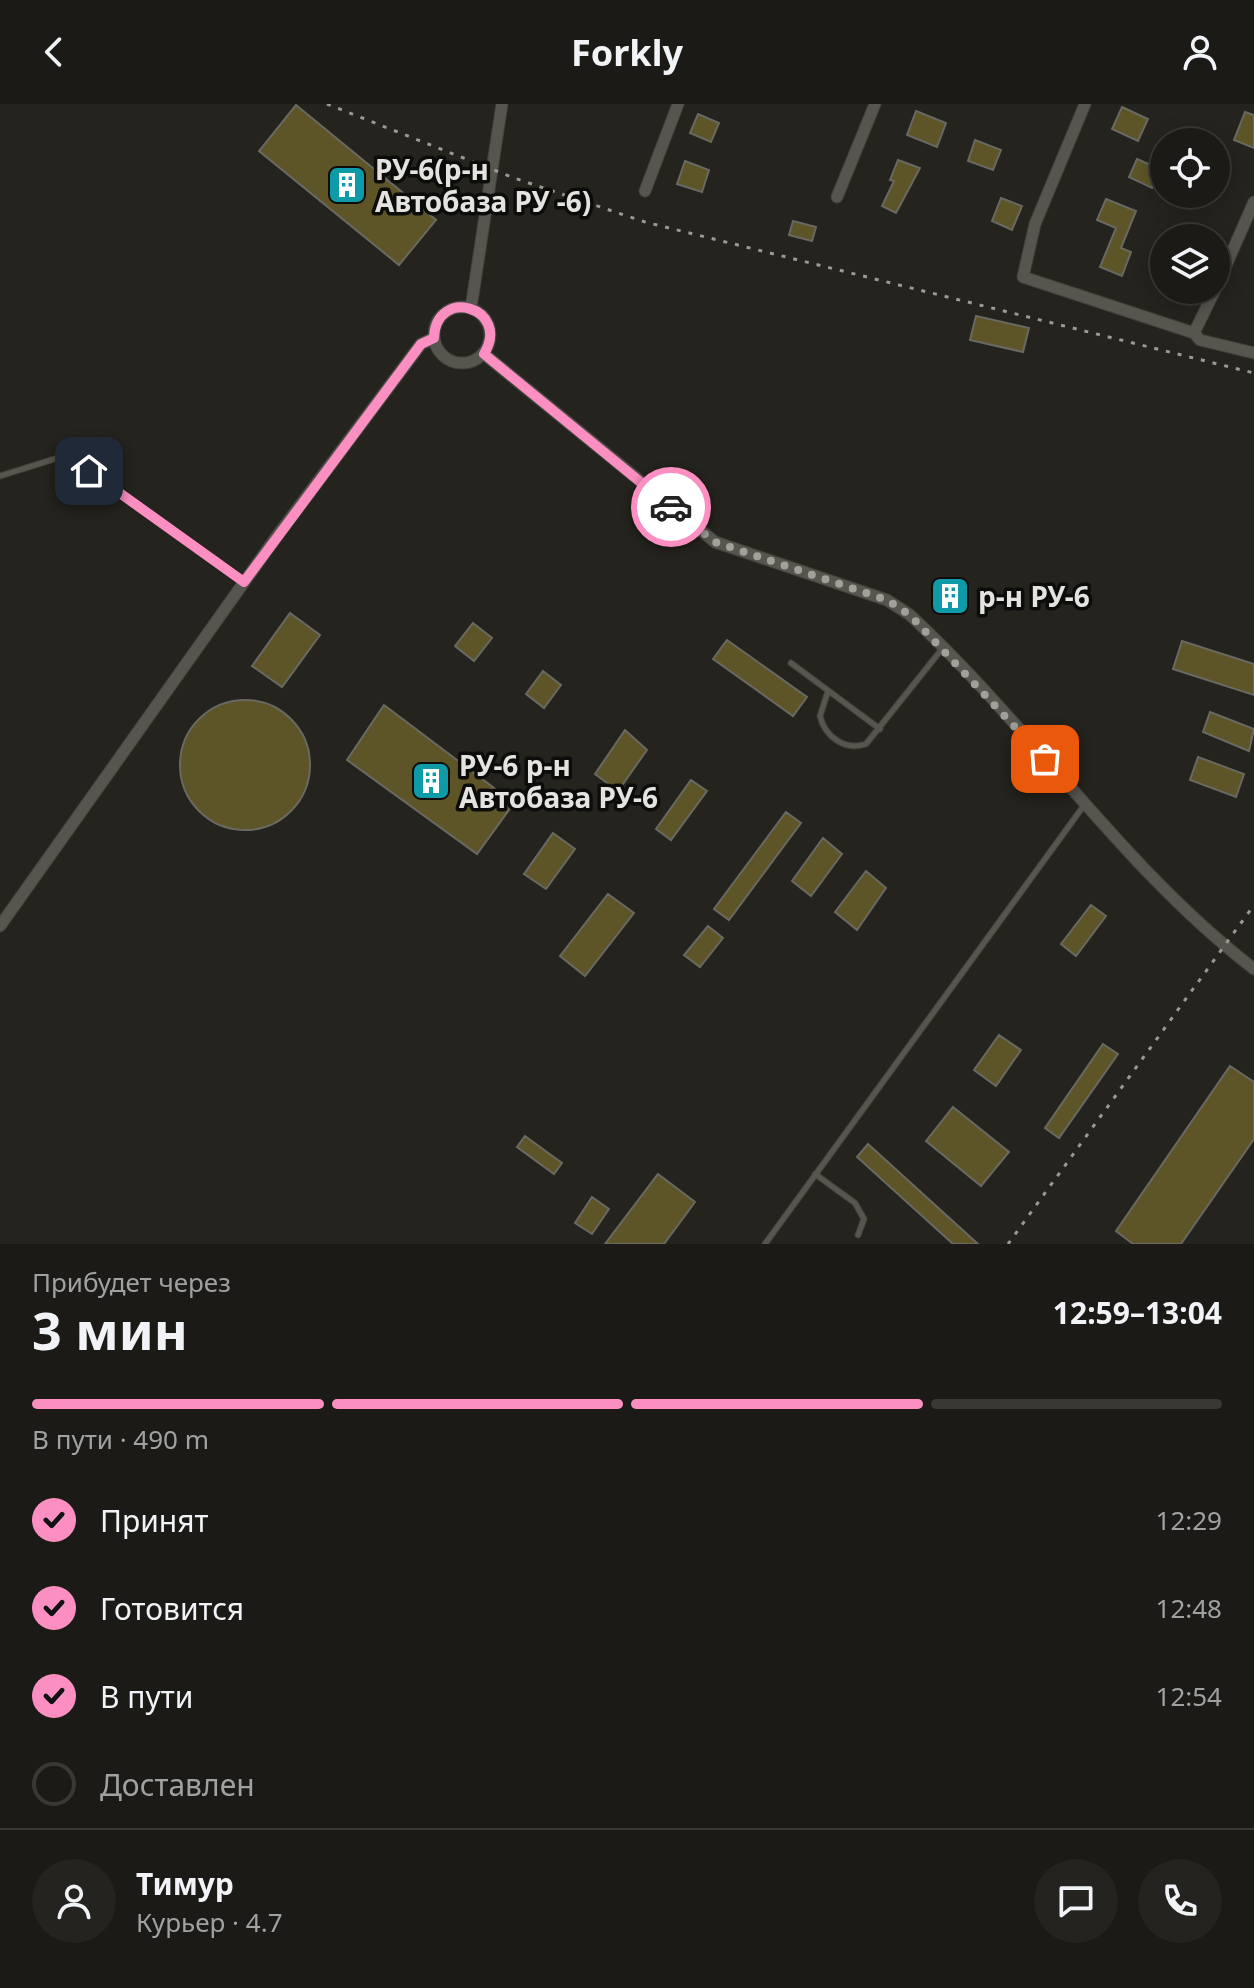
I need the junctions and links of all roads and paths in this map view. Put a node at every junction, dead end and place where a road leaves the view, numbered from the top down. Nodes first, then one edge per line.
1 (502, 104) edge
2 (678, 104) edge
3 (875, 104) edge
4 (1085, 104) edge
5 (645, 191) dead end
6 (837, 197) dead end
7 (1254, 202) edge
8 (1230, 257) edge
9 (1208, 304) edge
10 (471, 308) junction
11 (1194, 333) junction
12 (434, 338) junction
13 (1254, 353) edge
14 (484, 354) junction
15 (0, 476) edge
16 (244, 582) junction
17 (943, 648) junction
18 (791, 663) dead end
19 (828, 691) junction
20 (880, 729) junction
21 (1086, 804) junction
22 (0, 926) edge
23 (1254, 969) edge
24 (815, 1174) junction
25 (858, 1235) dead end
26 (765, 1244) edge

1 - 10 street
2 - 5 street
3 - 6 street
4 - 11 street
7 - 8 street
9 - 11 street
10 - 12 street
10 - 14 street
11 - 13 street
12 - 14 street
12 - 16 street
14 - 17 street
15 - 16 lane
16 - 22 street
17 - 20 lane
17 - 21 street
18 - 19 lane
19 - 20 lane
19 - 20 lane
21 - 23 street
21 - 24 lane
24 - 25 lane
24 - 26 lane

